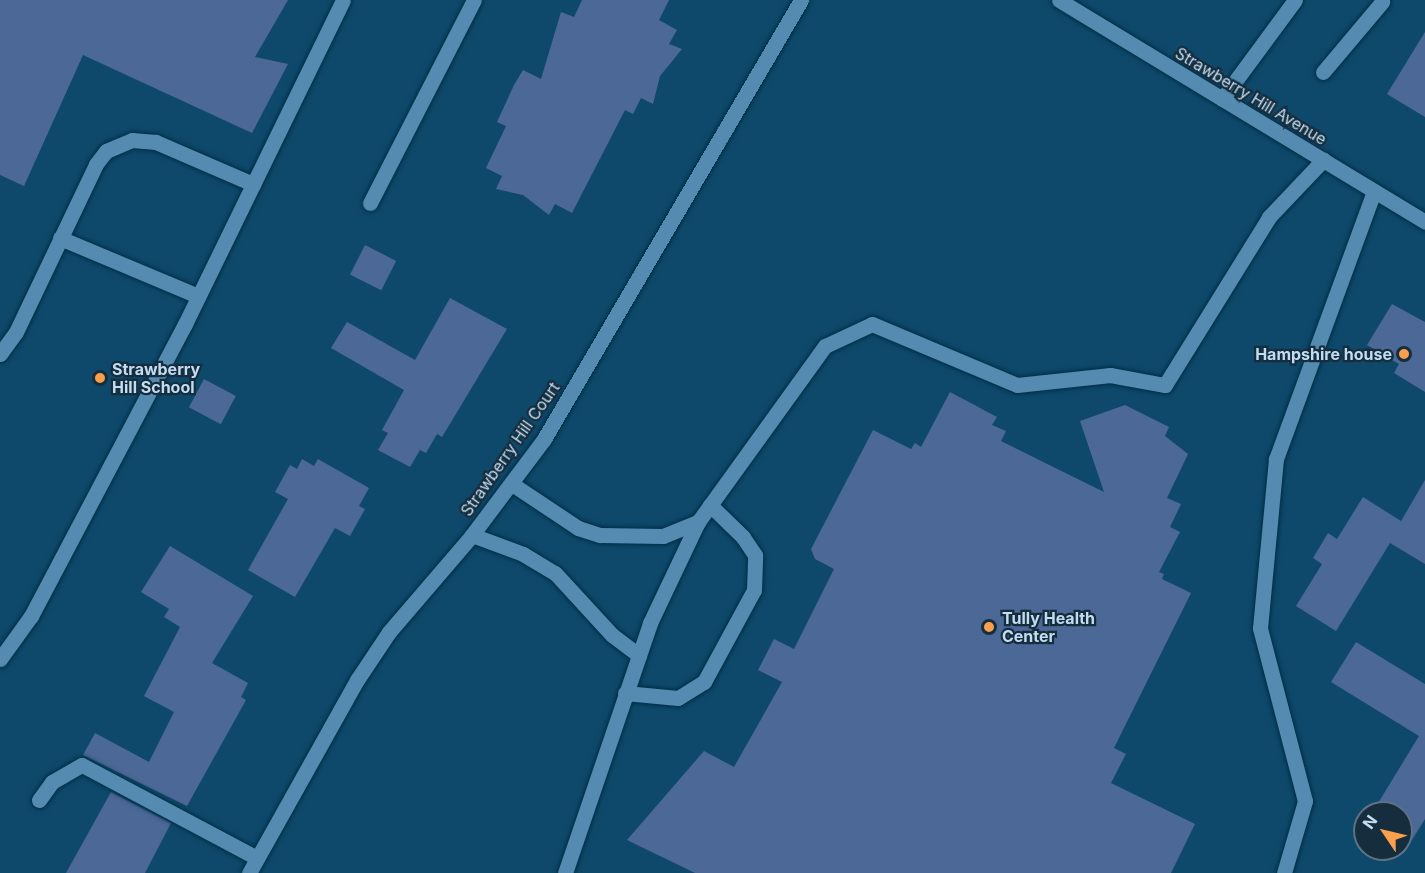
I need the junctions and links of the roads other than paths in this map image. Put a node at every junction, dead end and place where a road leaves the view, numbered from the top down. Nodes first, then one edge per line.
1 (343, 0) edge
2 (474, 0) edge
3 (801, 0) edge
4 (1059, 0) edge
5 (1295, 0) edge
6 (1382, 1) edge
7 (1323, 72) dead end
8 (1222, 99) junction
9 (1323, 160) junction
10 (253, 184) junction
11 (1374, 191) junction
12 (370, 203) dead end
13 (1425, 222) edge
14 (60, 238) junction
15 (198, 296) junction
16 (0, 354) edge
17 (512, 484) junction
18 (710, 506) junction
19 (698, 522) junction
20 (472, 535) junction
21 (639, 655) junction
22 (0, 659) edge
23 (626, 693) junction
24 (39, 800) dead end
25 (257, 858) junction
26 (249, 873) edge
27 (565, 873) edge
28 (1284, 873) edge

1 - 10 street
2 - 12 street
3 - 17 street, Strawberry Hill Court
4 - 8 street, Strawberry Hill Avenue
5 - 8 street
6 - 7 street
8 - 9 street, Strawberry Hill Avenue
9 - 11 street, Strawberry Hill Avenue
9 - 18 street
10 - 14 street
10 - 15 street
11 - 13 street, Strawberry Hill Avenue
11 - 28 street
14 - 15 street
14 - 16 street
15 - 22 street
17 - 19 street
17 - 20 street, Strawberry Hill Court
18 - 19 street
18 - 23 street
19 - 21 street
20 - 21 street
20 - 25 street, Strawberry Hill Court
21 - 23 street
23 - 27 street
24 - 25 street
25 - 26 street, Strawberry Hill Court

